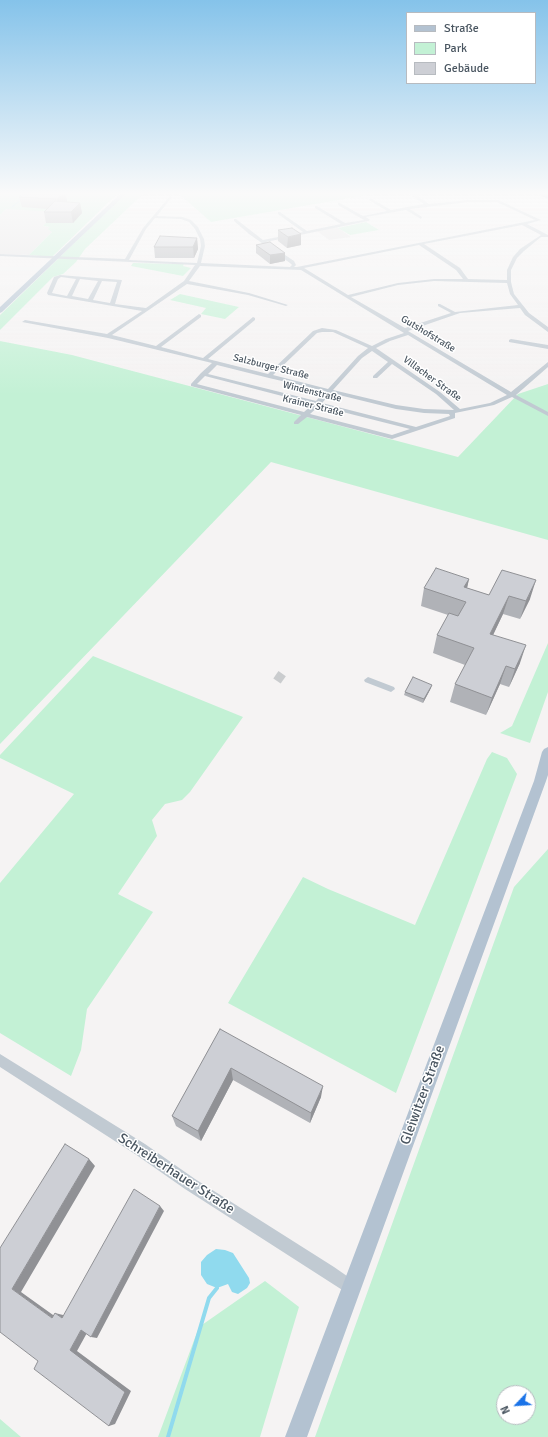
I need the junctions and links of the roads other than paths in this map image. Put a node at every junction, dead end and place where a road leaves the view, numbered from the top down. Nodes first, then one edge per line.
1 (52, 261) edge
2 (152, 261) edge
3 (290, 261) edge
4 (335, 261) edge
5 (446, 261) edge
6 (513, 261) edge
7 (199, 263) junction
8 (292, 267) junction
9 (300, 268) junction
10 (79, 277) junction
11 (101, 279) junction
12 (467, 280) junction
13 (186, 282) junction
14 (509, 282) junction
15 (348, 296) junction
16 (69, 297) junction
17 (90, 301) junction
18 (112, 304) junction
19 (286, 305) dead end
20 (440, 305) dead end
21 (521, 306) junction
22 (147, 310) junction
23 (0, 311) edge
24 (454, 313) junction
25 (199, 316) dead end
26 (253, 319) dead end
27 (25, 322) dead end
28 (548, 330) edge
29 (407, 332) junction
30 (108, 336) junction
31 (511, 341) dead end
32 (548, 347) edge
33 (157, 348) junction
34 (372, 348) junction
35 (204, 360) junction
36 (393, 362) junction
37 (216, 363) junction
38 (548, 364) edge
39 (203, 374) junction
40 (269, 376) junction
41 (375, 377) dead end
42 (329, 390) junction
43 (512, 395) junction
44 (318, 403) junction
45 (460, 411) junction
46 (451, 412) junction
47 (548, 414) edge
48 (306, 415) junction
49 (296, 423) dead end
50 (417, 429) junction
51 (368, 680) dead end
52 (391, 689) dead end
53 (548, 752) edge
54 (0, 1060) edge
55 (352, 1288) junction
56 (296, 1437) edge

1 - 23 main road
2 - 7 street
3 - 8 street
4 - 9 street
5 - 12 street
6 - 14 street
7 - 8 street
7 - 13 street
8 - 9 street
9 - 15 street, Gutshofstraße
10 - 11 street
10 - 16 street
10 - 16 street
11 - 17 street
11 - 18 street
12 - 14 street
12 - 15 street
13 - 19 street
13 - 22 street
14 - 21 street
15 - 29 street, Gutshofstraße
16 - 17 street
17 - 18 street
18 - 22 street
20 - 24 street
21 - 24 street
21 - 28 street
22 - 30 street
24 - 29 street
25 - 33 street
26 - 35 street
27 - 30 street, Salzburger Straße
29 - 34 street
29 - 43 street, Gutshofstraße
30 - 33 street, Salzburger Straße
31 - 32 street
33 - 35 street, Salzburger Straße
34 - 36 street, Villacher Straße
34 - 40 street, Villacher Straße
34 - 42 street
35 - 37 street, Salzburger Straße
36 - 41 street, Villacher Straße
36 - 45 street, Villacher Straße
37 - 39 street, Krainer Straße
37 - 40 street, Salzburger Straße
38 - 43 street, Salzburger Straße
39 - 44 street, Windenstraße
39 - 48 street, Krainer Straße
40 - 42 street, Salzburger Straße
42 - 44 street
42 - 46 street, Salzburger Straße
43 - 45 street, Salzburger Straße
43 - 47 street, Gutshofstraße
44 - 48 street
44 - 50 street, Windenstraße
45 - 46 street, Salzburger Straße
46 - 50 street, Krainer Straße
48 - 49 street
48 - 50 street, Krainer Straße
51 - 52 street
53 - 55 main road, Gleiwitzer Straße
54 - 55 street, Schreiberhauer Straße
55 - 56 main road, Gleiwitzer Straße

